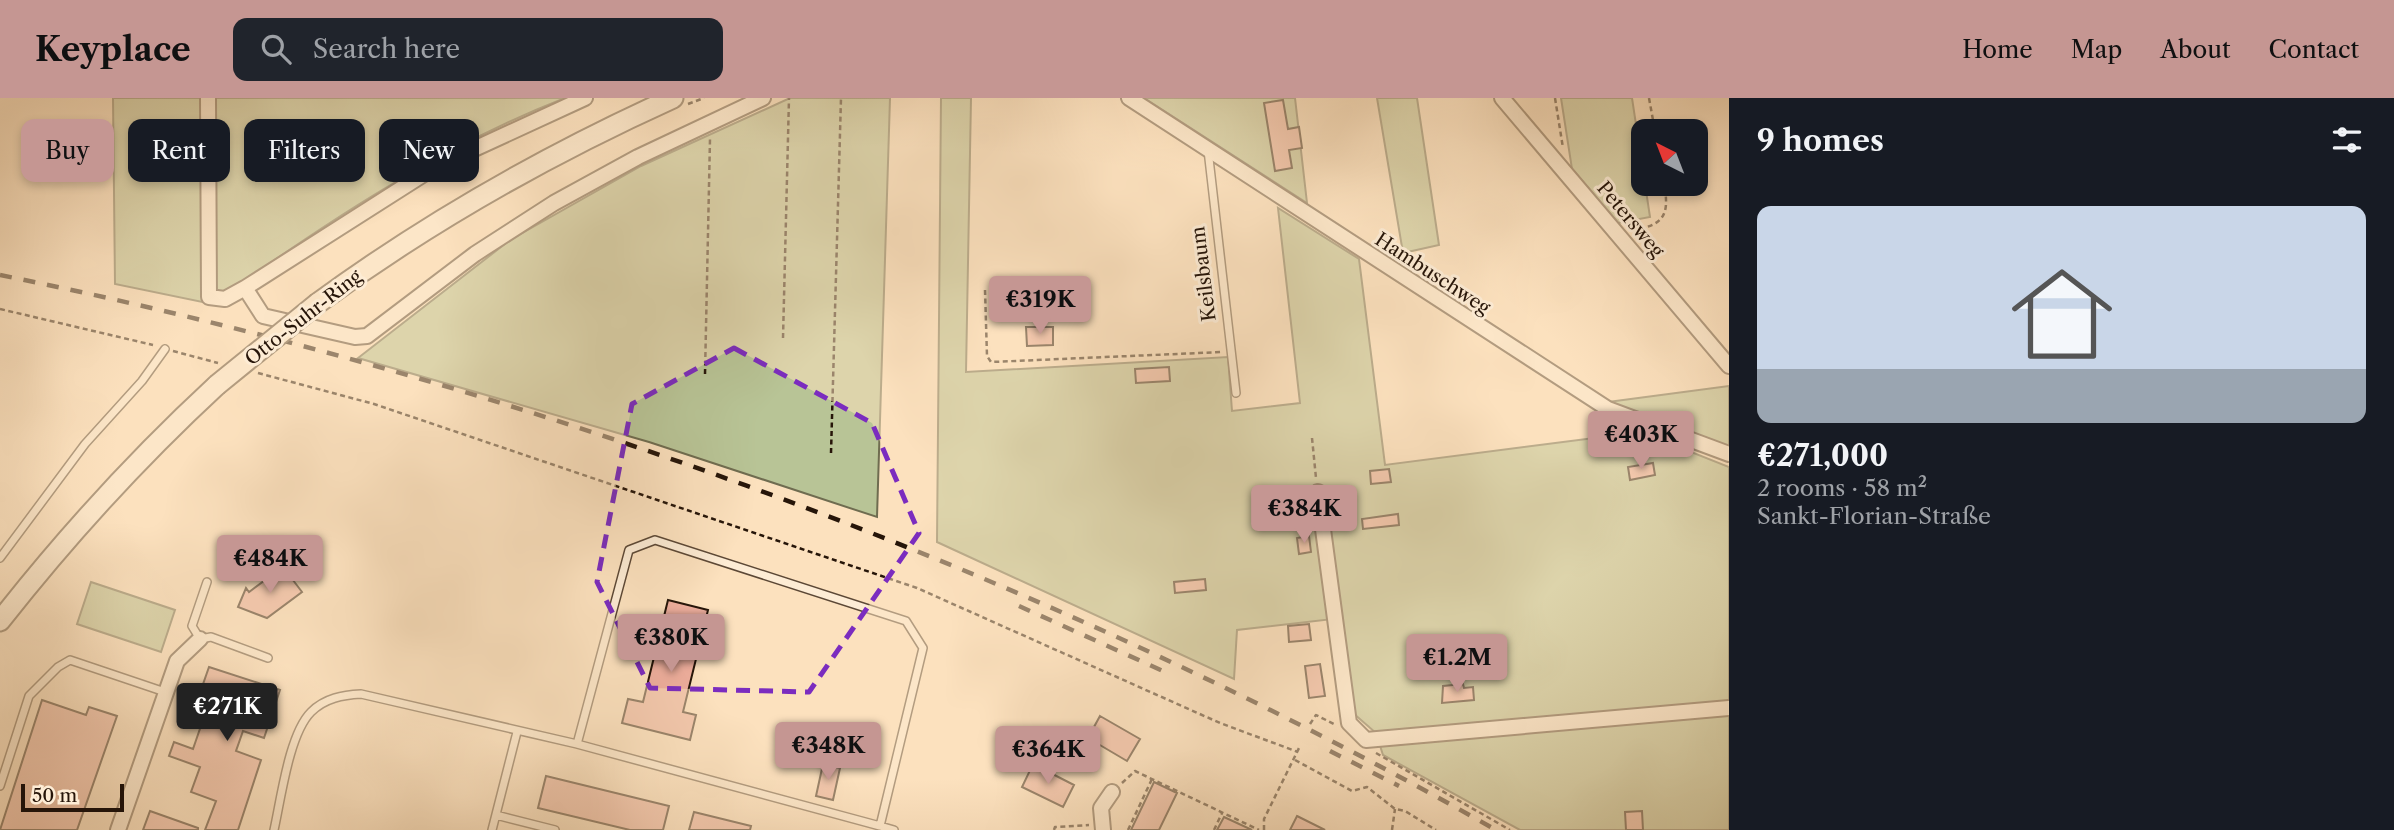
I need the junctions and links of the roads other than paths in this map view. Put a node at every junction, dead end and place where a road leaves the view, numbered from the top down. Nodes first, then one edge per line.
1 (208, 98) edge
2 (585, 98) edge
3 (673, 98) edge
4 (763, 98) edge
5 (1129, 98) edge
6 (1502, 98) edge
7 (1208, 150) junction
8 (245, 288) junction
9 (165, 349) road end
10 (1729, 366) edge
11 (1236, 393) dead end
12 (1729, 454) edge
13 (1318, 492) road end
14 (0, 558) edge
15 (206, 582) dead end
16 (0, 621) edge
17 (200, 639) junction
18 (268, 659) dead end
19 (165, 692) junction
20 (1729, 708) edge
21 (517, 732) junction
22 (577, 744) junction
23 (0, 786) edge
24 (1112, 792) road end
25 (496, 815) junction
26 (880, 826) junction
27 (1103, 827) edge
28 (118, 830) edge
29 (274, 830) edge
30 (492, 830) edge
31 (555, 830) edge
32 (894, 830) edge

1 - 8 street
2 - 8 street
3 - 16 street, Otto-Suhr-Ring, bridge
4 - 8 street
5 - 7 street, Hambuschweg
6 - 10 street, Petersweg
7 - 11 lane, Keilsbaum
7 - 12 street, Hambuschweg
9 - 14 lane
13 - 20 street
15 - 17 lane
17 - 18 lane
17 - 19 street
19 - 23 lane
19 - 28 street
21 - 22 lane
21 - 25 lane
21 - 29 lane
22 - 26 lane
22 - 26 lane
24 - 27 street
25 - 30 lane
25 - 31 lane
26 - 32 lane

